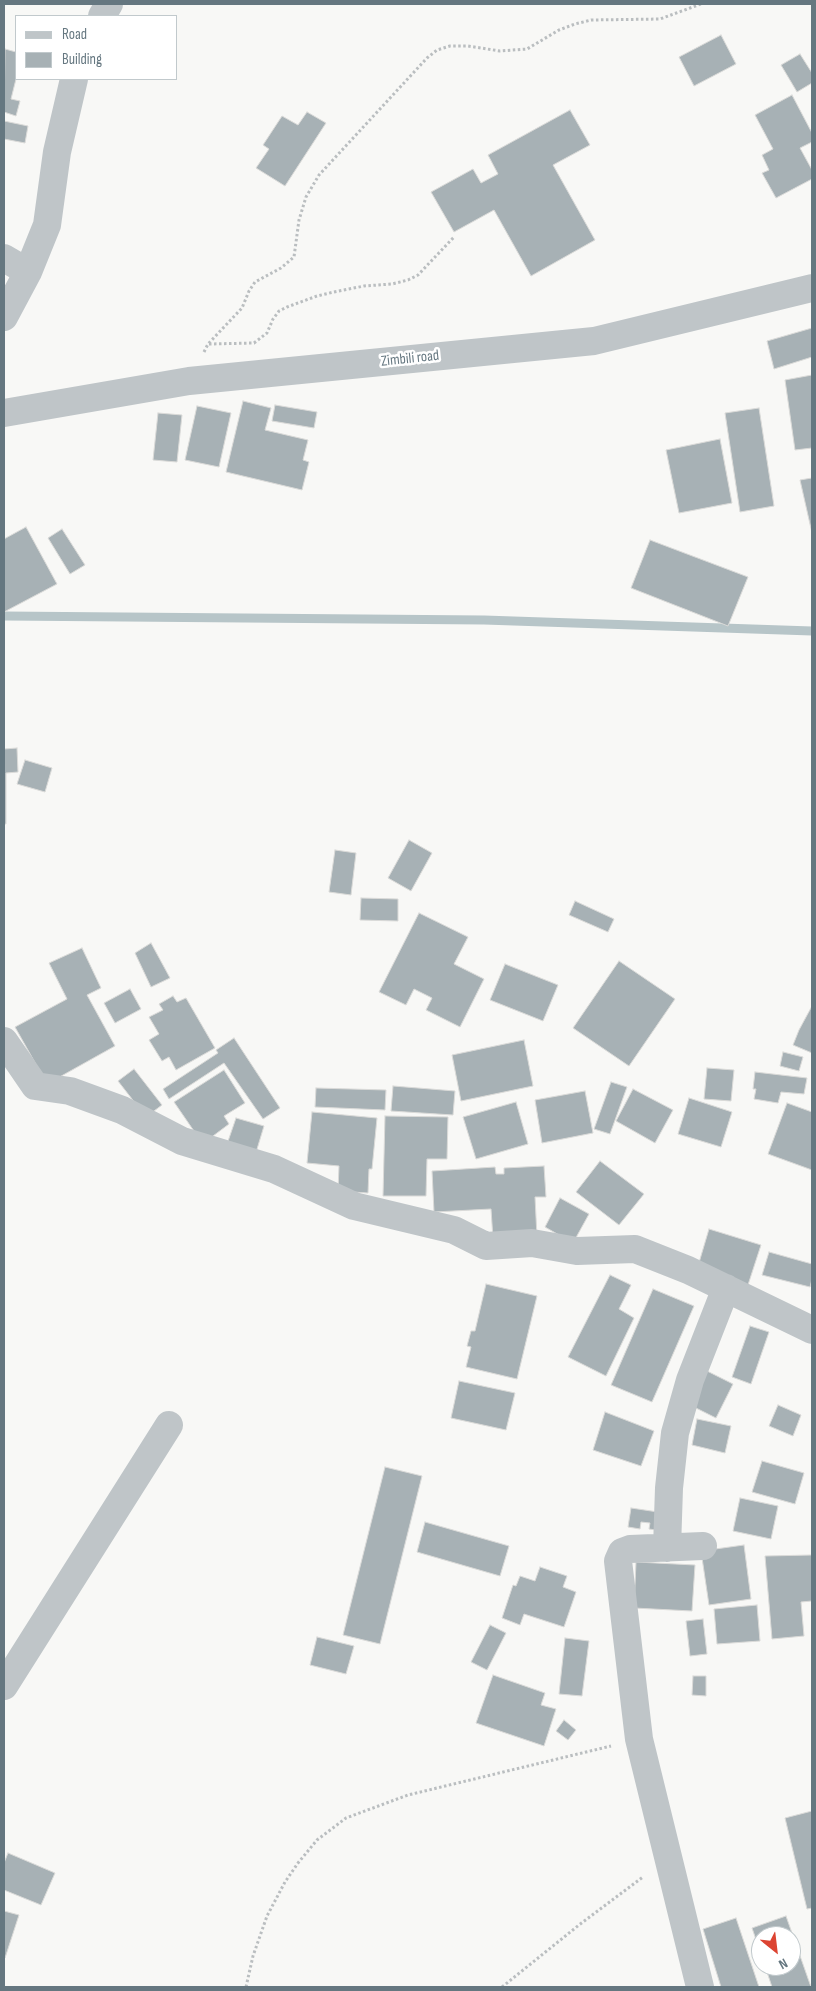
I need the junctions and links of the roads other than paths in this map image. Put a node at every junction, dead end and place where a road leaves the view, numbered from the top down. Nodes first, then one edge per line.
1 (109, 4) edge
2 (103, 15) edge
3 (74, 80) edge
4 (4, 258) edge
5 (28, 272) junction
6 (812, 288) edge
7 (4, 317) edge
8 (4, 413) edge
9 (4, 1041) edge
10 (726, 1288) junction
11 (812, 1330) edge
12 (169, 1426) dead end
13 (703, 1546) dead end
14 (667, 1548) junction
15 (4, 1686) edge
16 (700, 1987) edge

1 - 2 street
3 - 5 street
4 - 5 street
5 - 7 street
6 - 8 street, Zimbili road
9 - 10 street
10 - 11 street
10 - 14 street
12 - 15 street
13 - 14 street
14 - 16 street

